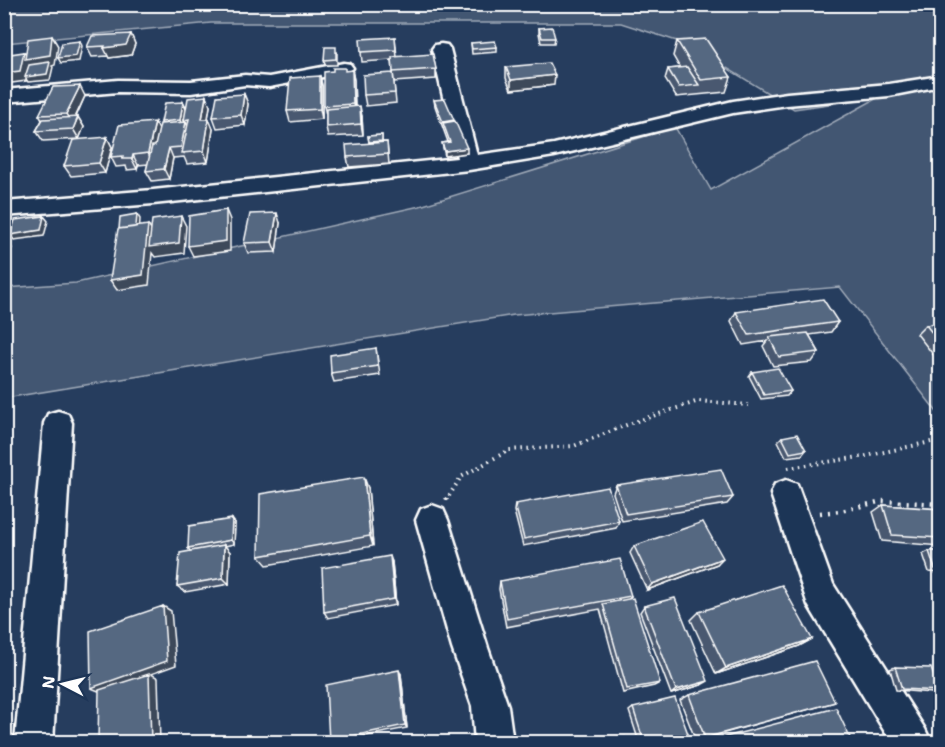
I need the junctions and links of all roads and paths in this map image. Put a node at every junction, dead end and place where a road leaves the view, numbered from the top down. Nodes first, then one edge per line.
1 (441, 49) dead end
2 (344, 68) edge
3 (940, 81) edge
4 (4, 96) edge
5 (469, 163) junction
6 (4, 210) edge
7 (748, 405) dead end
8 (58, 423) dead end
9 (940, 440) edge
10 (790, 504) junction
11 (940, 504) edge
12 (432, 520) joint
13 (34, 742) edge
14 (494, 742) edge
15 (912, 742) edge

1 - 5 street
2 - 4 street
3 - 5 street
5 - 6 street
7 - 12 path
8 - 13 street
9 - 10 path
10 - 11 path
10 - 15 street
12 - 14 street

